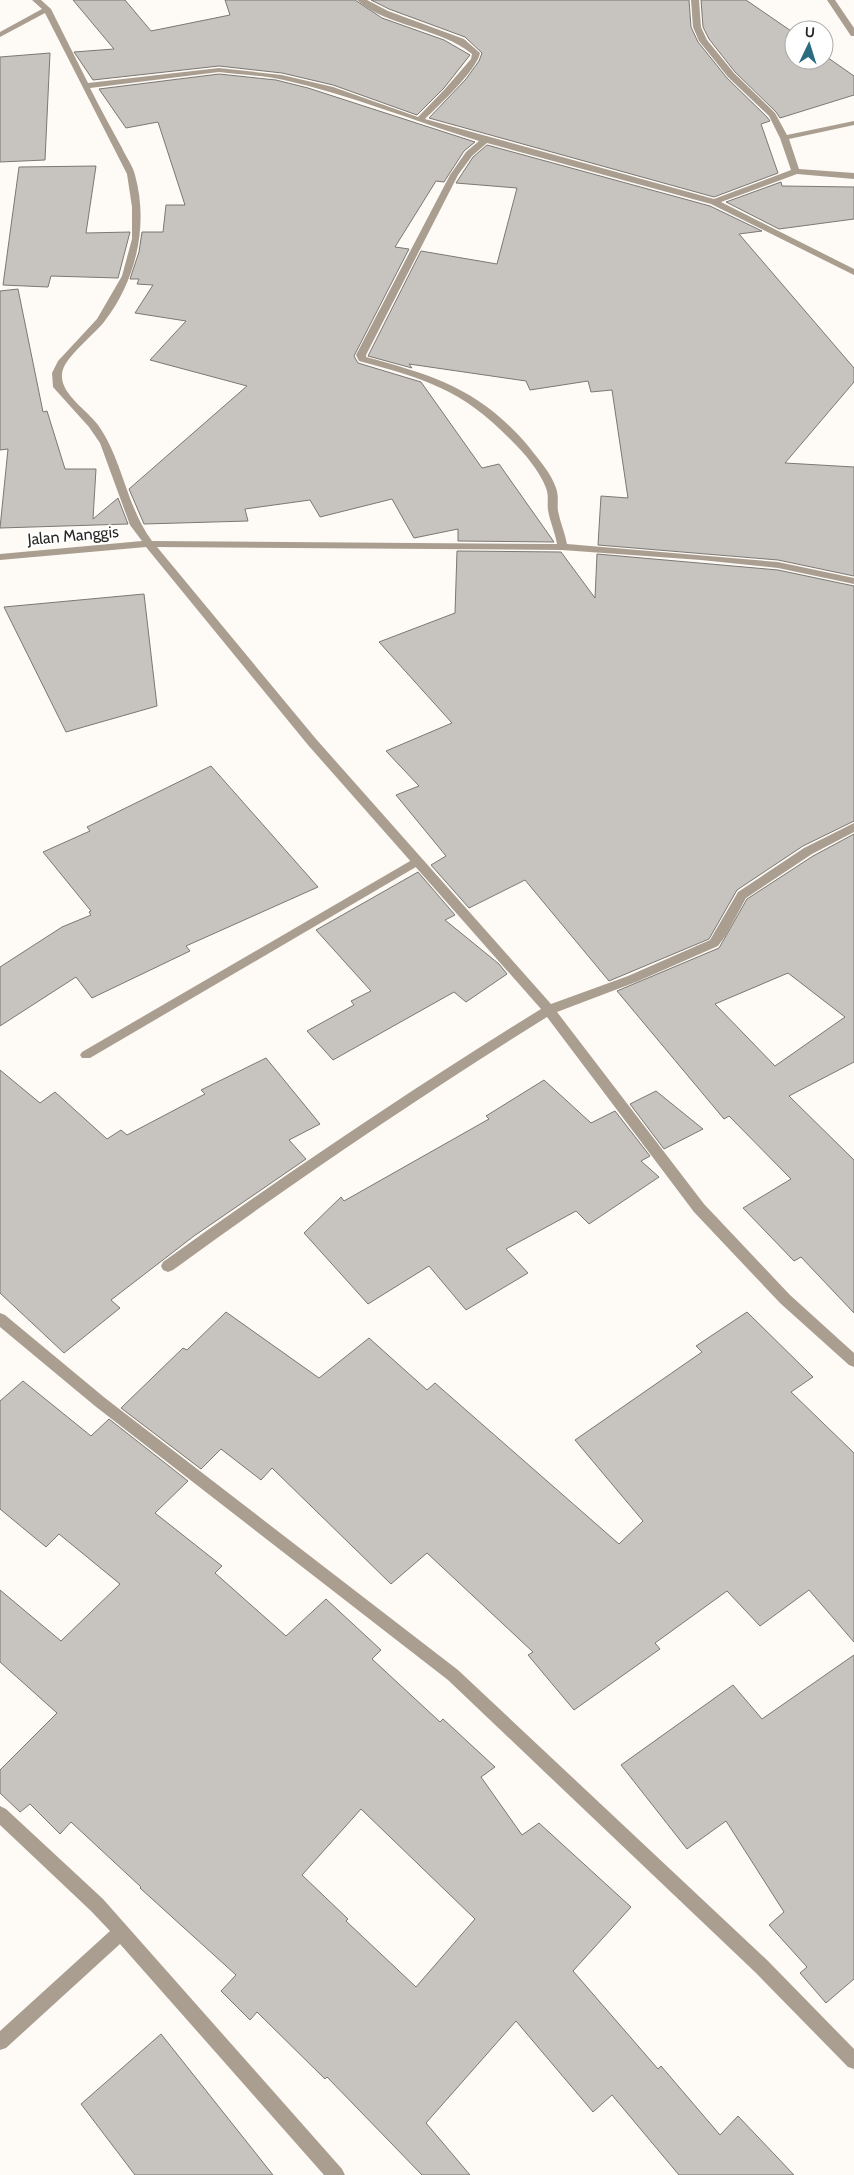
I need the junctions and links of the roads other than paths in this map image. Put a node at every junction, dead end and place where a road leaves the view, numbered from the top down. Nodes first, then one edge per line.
1 (36, 0) edge
2 (361, 0) edge
3 (695, 0) edge
4 (831, 0) edge
5 (47, 9) junction
6 (854, 34) edge
7 (0, 35) edge
8 (85, 86) junction
9 (419, 120) junction
10 (854, 123) edge
11 (784, 138) junction
12 (485, 140) junction
13 (796, 172) junction
14 (854, 176) edge
15 (714, 202) junction
16 (854, 272) edge
17 (149, 544) junction
18 (562, 547) junction
19 (0, 556) edge
20 (854, 581) edge
21 (854, 827) edge
22 (416, 861) junction
23 (549, 1010) junction
24 (86, 1055) dead end
25 (168, 1266) dead end
26 (0, 1319) edge
27 (854, 1361) edge
28 (0, 1814) edge
29 (121, 1932) junction
30 (0, 2042) edge
31 (854, 2061) edge
32 (336, 2175) edge

1 - 5 street
2 - 9 street
3 - 11 street
4 - 6 street
5 - 7 street
5 - 8 street
8 - 9 street
8 - 17 street
9 - 12 street
10 - 11 street
11 - 13 street
12 - 15 street
12 - 18 street
13 - 14 street
13 - 15 street
15 - 16 street
17 - 18 street, Jalan Manggis
17 - 19 street, Jalan Manggis
17 - 22 street
18 - 20 street, Jalan Manggis
21 - 23 street
22 - 23 street
22 - 24 street
23 - 25 street
23 - 27 street
26 - 31 street
28 - 29 street
29 - 30 street
29 - 32 street

